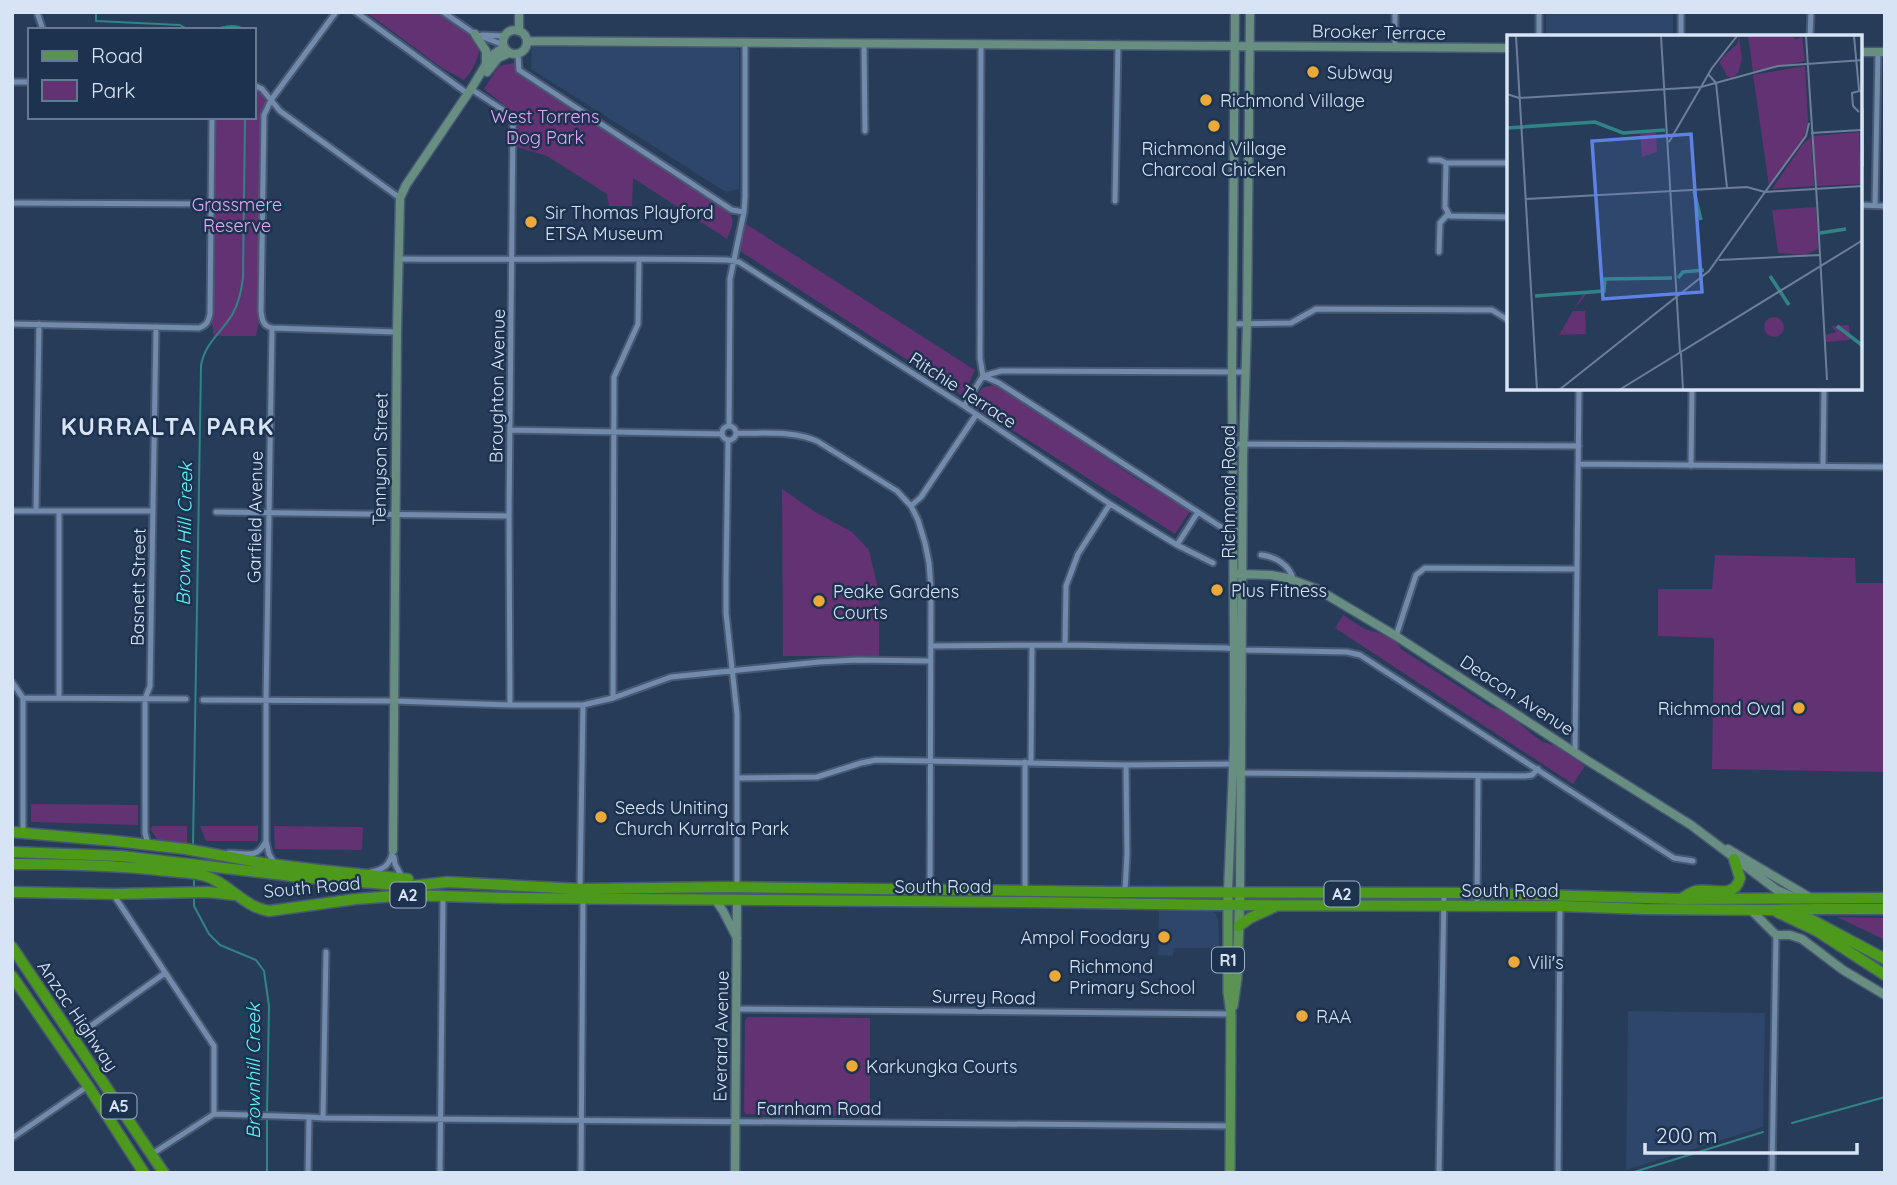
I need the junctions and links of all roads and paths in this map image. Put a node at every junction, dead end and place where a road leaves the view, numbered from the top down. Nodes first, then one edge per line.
1 (337, 12) edge
2 (356, 12) edge
3 (443, 12) edge
4 (519, 12) edge
5 (1235, 12) edge
6 (1250, 12) edge
7 (1395, 12) edge
8 (1539, 12) edge
9 (1681, 12) edge
10 (1811, 12) edge
11 (519, 31) junction
12 (475, 34) junction
13 (1539, 35) edge
14 (1681, 35) edge
15 (1810, 35) edge
16 (527, 41) junction
17 (745, 42) junction
18 (864, 43) junction
19 (981, 44) junction
20 (1118, 44) junction
21 (1235, 46) junction
22 (1250, 46) junction
23 (508, 47) junction
24 (1395, 48) junction
25 (1507, 48) edge
26 (1862, 52) edge
27 (1881, 52) edge
28 (486, 64) junction
29 (256, 86) edge
30 (470, 92) junction
31 (271, 100) junction
32 (212, 119) edge
33 (865, 131) dead end
34 (1431, 160) dead end
35 (1447, 163) junction
36 (1507, 163) edge
37 (400, 198) junction
38 (1115, 201) dead end
39 (12, 203) edge
40 (211, 204) junction
41 (1862, 205) edge
42 (1875, 206) junction
43 (1885, 206) edge
44 (744, 212) junction
45 (1448, 214) junction
46 (1507, 217) edge
47 (1439, 252) dead end
48 (398, 259) junction
49 (639, 259) junction
50 (513, 261) junction
51 (733, 261) junction
52 (1507, 319) edge
53 (12, 324) edge
54 (39, 324) junction
55 (1233, 324) junction
56 (1247, 324) junction
57 (156, 327) junction
58 (272, 328) junction
59 (397, 332) junction
60 (1232, 372) junction
61 (1245, 372) junction
62 (983, 376) junction
63 (1579, 390) edge
64 (1692, 390) edge
65 (1824, 390) edge
66 (964, 406) junction
67 (976, 415) junction
68 (729, 426) junction
69 (510, 430) junction
70 (614, 432) junction
71 (736, 433) junction
72 (722, 434) junction
73 (728, 441) junction
74 (1234, 444) junction
75 (1244, 444) junction
76 (1579, 446) junction
77 (1579, 464) junction
78 (1691, 466) junction
79 (1823, 466) junction
80 (1885, 467) edge
81 (1110, 504) junction
82 (911, 506) junction
83 (12, 511) edge
84 (153, 511) junction
85 (36, 512) junction
86 (59, 512) junction
87 (216, 512) dead end
88 (269, 512) junction
89 (1198, 512) junction
90 (396, 513) junction
91 (509, 516) junction
92 (1239, 530) junction
93 (1177, 545) junction
94 (1261, 555) dead end
95 (1213, 563) dead end
96 (1577, 569) junction
97 (1239, 574) junction
98 (1293, 579) junction
99 (1396, 636) junction
100 (1032, 645) junction
101 (1065, 645) junction
102 (931, 646) junction
103 (1238, 649) junction
104 (931, 662) junction
105 (734, 670) junction
106 (12, 682) edge
107 (59, 697) junction
108 (23, 698) junction
109 (613, 698) junction
110 (145, 699) junction
111 (186, 699) dead end
112 (203, 700) dead end
113 (266, 700) junction
114 (394, 701) junction
115 (510, 705) junction
116 (583, 705) junction
117 (1576, 752) junction
118 (930, 761) junction
119 (1028, 762) junction
120 (1126, 765) junction
121 (1237, 769) junction
122 (1538, 769) junction
123 (1478, 776) junction
124 (738, 778) junction
125 (17, 833) edge
126 (266, 841) junction
127 (149, 845) junction
128 (1720, 845) junction
129 (393, 850) junction
130 (12, 852) edge
131 (208, 853) junction
132 (1734, 859) junction
133 (1693, 861) dead end
134 (12, 864) edge
135 (275, 864) junction
136 (183, 867) junction
137 (206, 870) junction
138 (319, 870) junction
139 (403, 878) junction
140 (448, 882) junction
141 (737, 888) junction
142 (930, 890) junction
143 (1125, 891) junction
144 (12, 892) edge
145 (1228, 892) junction
146 (1240, 892) junction
147 (32, 893) junction
148 (582, 893) junction
149 (1444, 893) junction
150 (1477, 893) junction
151 (113, 894) junction
152 (239, 895) junction
153 (443, 896) junction
154 (1025, 896) junction
155 (1809, 897) junction
156 (1796, 898) junction
157 (1885, 898) edge
158 (715, 899) junction
159 (1681, 899) junction
160 (1765, 899) junction
161 (12, 900) edge
162 (737, 900) junction
163 (1560, 900) junction
164 (930, 901) junction
165 (1229, 905) junction
166 (1240, 905) junction
167 (1278, 906) junction
168 (1443, 906) junction
169 (1477, 906) junction
170 (1816, 909) junction
171 (1885, 909) edge
172 (1751, 910) junction
173 (1772, 910) junction
174 (1794, 910) junction
175 (1239, 926) junction
176 (1776, 935) junction
177 (738, 941) junction
178 (12, 947) edge
179 (326, 952) dead end
180 (1885, 959) edge
181 (165, 973) junction
182 (1885, 975) edge
183 (12, 976) edge
184 (34, 979) junction
185 (21, 989) junction
186 (1885, 995) edge
187 (737, 1009) junction
188 (1231, 1014) junction
189 (74, 1038) junction
190 (88, 1086) junction
191 (214, 1114) junction
192 (309, 1118) junction
193 (323, 1118) junction
194 (128, 1119) junction
195 (441, 1119) junction
196 (581, 1120) junction
197 (735, 1122) junction
198 (1230, 1126) junction
199 (114, 1128) junction
200 (12, 1138) edge
201 (152, 1155) junction
202 (144, 1173) edge
203 (164, 1173) edge
204 (308, 1173) edge
205 (440, 1173) edge
206 (581, 1173) edge
207 (735, 1173) edge
208 (1230, 1173) edge
209 (1438, 1173) edge
210 (1558, 1173) edge
211 (1772, 1173) edge

1 - 31 street, Garfield Avenue
2 - 30 street
3 - 12 street
4 - 11 street
5 - 21 street, Richmond Road
6 - 22 street, Richmond Road
7 - 24 street
8 - 13 street
9 - 14 street
10 - 15 street
11 - 16 street
11 - 23 street
12 - 23 street
12 - 28 street
16 - 17 street, Brooker Terrace
16 - 23 street
17 - 18 street, Brooker Terrace
17 - 44 street
18 - 19 street, Brooker Terrace
18 - 33 street
19 - 20 street, Brooker Terrace
19 - 62 street
20 - 21 street, Brooker Terrace
20 - 38 street
21 - 22 street, Brooker Terrace
21 - 55 street, Richmond Road
22 - 24 street, Brooker Terrace
22 - 56 street, Richmond Road
23 - 28 street, Tennyson Street
23 - 30 street, Tennyson Street
23 - 44 street
24 - 25 street, Brooker Terrace
26 - 27 street
27 - 42 street
28 - 30 street, Tennyson Street
29 - 31 street
30 - 37 street, Tennyson Street
30 - 50 street, Broughton Avenue
31 - 37 street
31 - 58 street, Garfield Avenue
32 - 40 street
34 - 35 street
35 - 36 street
35 - 45 street
37 - 48 street, Tennyson Street
39 - 40 street
40 - 57 street
41 - 42 street
42 - 43 street
44 - 51 street
45 - 46 street
45 - 47 street
48 - 50 street
48 - 59 street, Tennyson Street
49 - 50 street
49 - 51 street
49 - 70 street
50 - 69 street, Broughton Avenue
51 - 66 street, Ritchie Terrace
51 - 68 street
52 - 56 street
53 - 54 street
54 - 57 street
54 - 85 street
55 - 56 street
55 - 60 street, Richmond Road
56 - 61 street, Richmond Road
57 - 84 street, Basnett Street
58 - 59 street
58 - 88 street, Garfield Avenue
59 - 90 street, Tennyson Street
60 - 61 street
60 - 62 street
60 - 74 street, Richmond Road
61 - 75 street, Richmond Road
62 - 66 street
62 - 89 street
63 - 76 street
64 - 78 street
65 - 79 street
66 - 67 street, Ritchie Terrace
67 - 81 street, Ritchie Terrace
67 - 82 street
68 - 71 street
68 - 72 street
69 - 70 street
69 - 91 street, Broughton Avenue
70 - 72 street
70 - 109 street
71 - 73 street
71 - 82 street
72 - 73 street
73 - 105 street
74 - 75 street
74 - 92 street, Richmond Road
75 - 76 street
75 - 92 street, Richmond Road
76 - 77 street
77 - 78 street
77 - 96 street
78 - 79 street
79 - 80 street
81 - 93 street, Ritchie Terrace
81 - 101 street
82 - 102 street
83 - 85 street
84 - 86 street
84 - 110 street, Basnett Street
85 - 86 street
86 - 107 street
87 - 88 street
88 - 90 street
88 - 113 street, Garfield Avenue
89 - 92 street
89 - 93 street
90 - 91 street
90 - 114 street, Tennyson Street
91 - 115 street, Broughton Avenue
92 - 97 street, Richmond Road
93 - 95 street, Ritchie Terrace
94 - 98 street, Deacon Avenue
96 - 99 street
96 - 117 street
97 - 98 street, Deacon Avenue
97 - 103 street, Richmond Road
98 - 99 street, Deacon Avenue
99 - 117 street, Deacon Avenue
100 - 101 street
100 - 102 street
100 - 119 street
101 - 103 street
102 - 104 street
103 - 121 street, Richmond Road
103 - 122 street
104 - 105 street
104 - 118 street
105 - 109 street
105 - 124 street
106 - 108 street
107 - 108 street
107 - 110 street
108 - 125 street
109 - 116 street
110 - 111 street
110 - 127 street, Basnett Street
112 - 113 street
113 - 114 street
113 - 126 street, Garfield Avenue
114 - 115 street
114 - 129 street, Tennyson Street
115 - 116 street
116 - 148 street
117 - 128 street, Deacon Avenue
118 - 119 street
118 - 124 street
118 - 142 street
119 - 120 street
119 - 154 street
120 - 121 street
120 - 143 street
121 - 123 street
121 - 145 street, Richmond Road
121 - 146 street, Richmond Road
122 - 123 street
122 - 133 street
123 - 150 street
124 - 141 street
125 - 127 highway
126 - 131 street
126 - 135 street, Garfield Avenue
127 - 131 highway
128 - 132 street, Deacon Avenue
128 - 155 street, Deacon Avenue
129 - 138 street
129 - 139 street, Tennyson Street
130 - 136 highway, South Road / A2
131 - 135 highway
132 - 156 street, Deacon Avenue
132 - 159 highway
134 - 136 highway, South Road / A2
135 - 138 highway
136 - 137 highway, South Road / A2
137 - 140 highway, South Road / A2
137 - 152 highway, South Road / A2
138 - 139 highway
139 - 140 highway
140 - 148 highway, South Road / A2
141 - 142 highway, South Road / A2
141 - 148 highway, South Road / A2
141 - 162 highway
142 - 154 highway, South Road / A2
142 - 164 street
143 - 145 highway, South Road / A2
143 - 154 highway, South Road / A2
144 - 147 highway
145 - 146 highway, South Road / A2
145 - 165 main road, Richmond Road / R1
146 - 149 highway, South Road / A2
146 - 166 main road, Richmond Road / R1
147 - 151 highway
147 - 161 highway
148 - 153 highway, South Road / A2
148 - 158 highway, South Road / A2
148 - 196 street
149 - 150 highway, South Road / A2
149 - 168 street
150 - 163 highway, South Road / A2
150 - 169 street
151 - 152 highway
151 - 181 street
152 - 153 highway, South Road / A2
153 - 195 street
154 - 164 highway, South Road / A2
154 - 165 highway, South Road / A2
155 - 156 highway, South Road / A2
155 - 157 highway, South Road / A2
156 - 160 highway, South Road / A2
156 - 170 highway
158 - 162 highway, South Road / A2
158 - 177 street
159 - 160 highway, South Road / A2
159 - 163 highway, South Road / A2
160 - 174 highway
162 - 164 highway, South Road / A2
162 - 177 street, Everard Avenue
163 - 169 highway, South Road / A2
163 - 172 highway, South Road / A2
163 - 210 street
165 - 166 highway, South Road / A2
165 - 188 main road, Richmond Road / R1
166 - 167 highway, South Road / A2
166 - 175 main road, Richmond Road / R1
167 - 168 highway, South Road / A2
167 - 175 highway
168 - 169 highway, South Road / A2
168 - 209 street
170 - 171 highway, South Road / A2
170 - 174 highway, South Road / A2
172 - 173 highway, South Road / A2
172 - 176 street
173 - 174 highway, South Road / A2
173 - 182 highway
174 - 180 highway
175 - 188 main road, Richmond Road / R1
176 - 186 street
176 - 211 street
177 - 187 street, Everard Avenue
178 - 184 highway, Anzac Highway / A5
179 - 193 street
181 - 189 street
181 - 191 street
183 - 185 highway, Anzac Highway / A5
184 - 185 highway
184 - 189 highway, Anzac Highway / A5
185 - 190 highway, Anzac Highway / A5
187 - 188 street, Surrey Road
187 - 197 street, Everard Avenue
188 - 198 main road, Richmond Road / R1
189 - 194 highway, Anzac Highway / A5
190 - 199 highway, Anzac Highway / A5
190 - 200 street
191 - 192 street
191 - 201 street
192 - 193 street, Farnham Road
192 - 204 street
193 - 195 street, Farnham Road
194 - 199 highway
194 - 201 highway, Anzac Highway / A5
195 - 196 street, Farnham Road
195 - 205 street
196 - 197 street, Farnham Road
196 - 206 street
197 - 198 street, Farnham Road
197 - 207 street, Everard Avenue
198 - 208 main road, Richmond Road / R1
199 - 202 highway, Anzac Highway / A5
201 - 203 highway, Anzac Highway / A5

